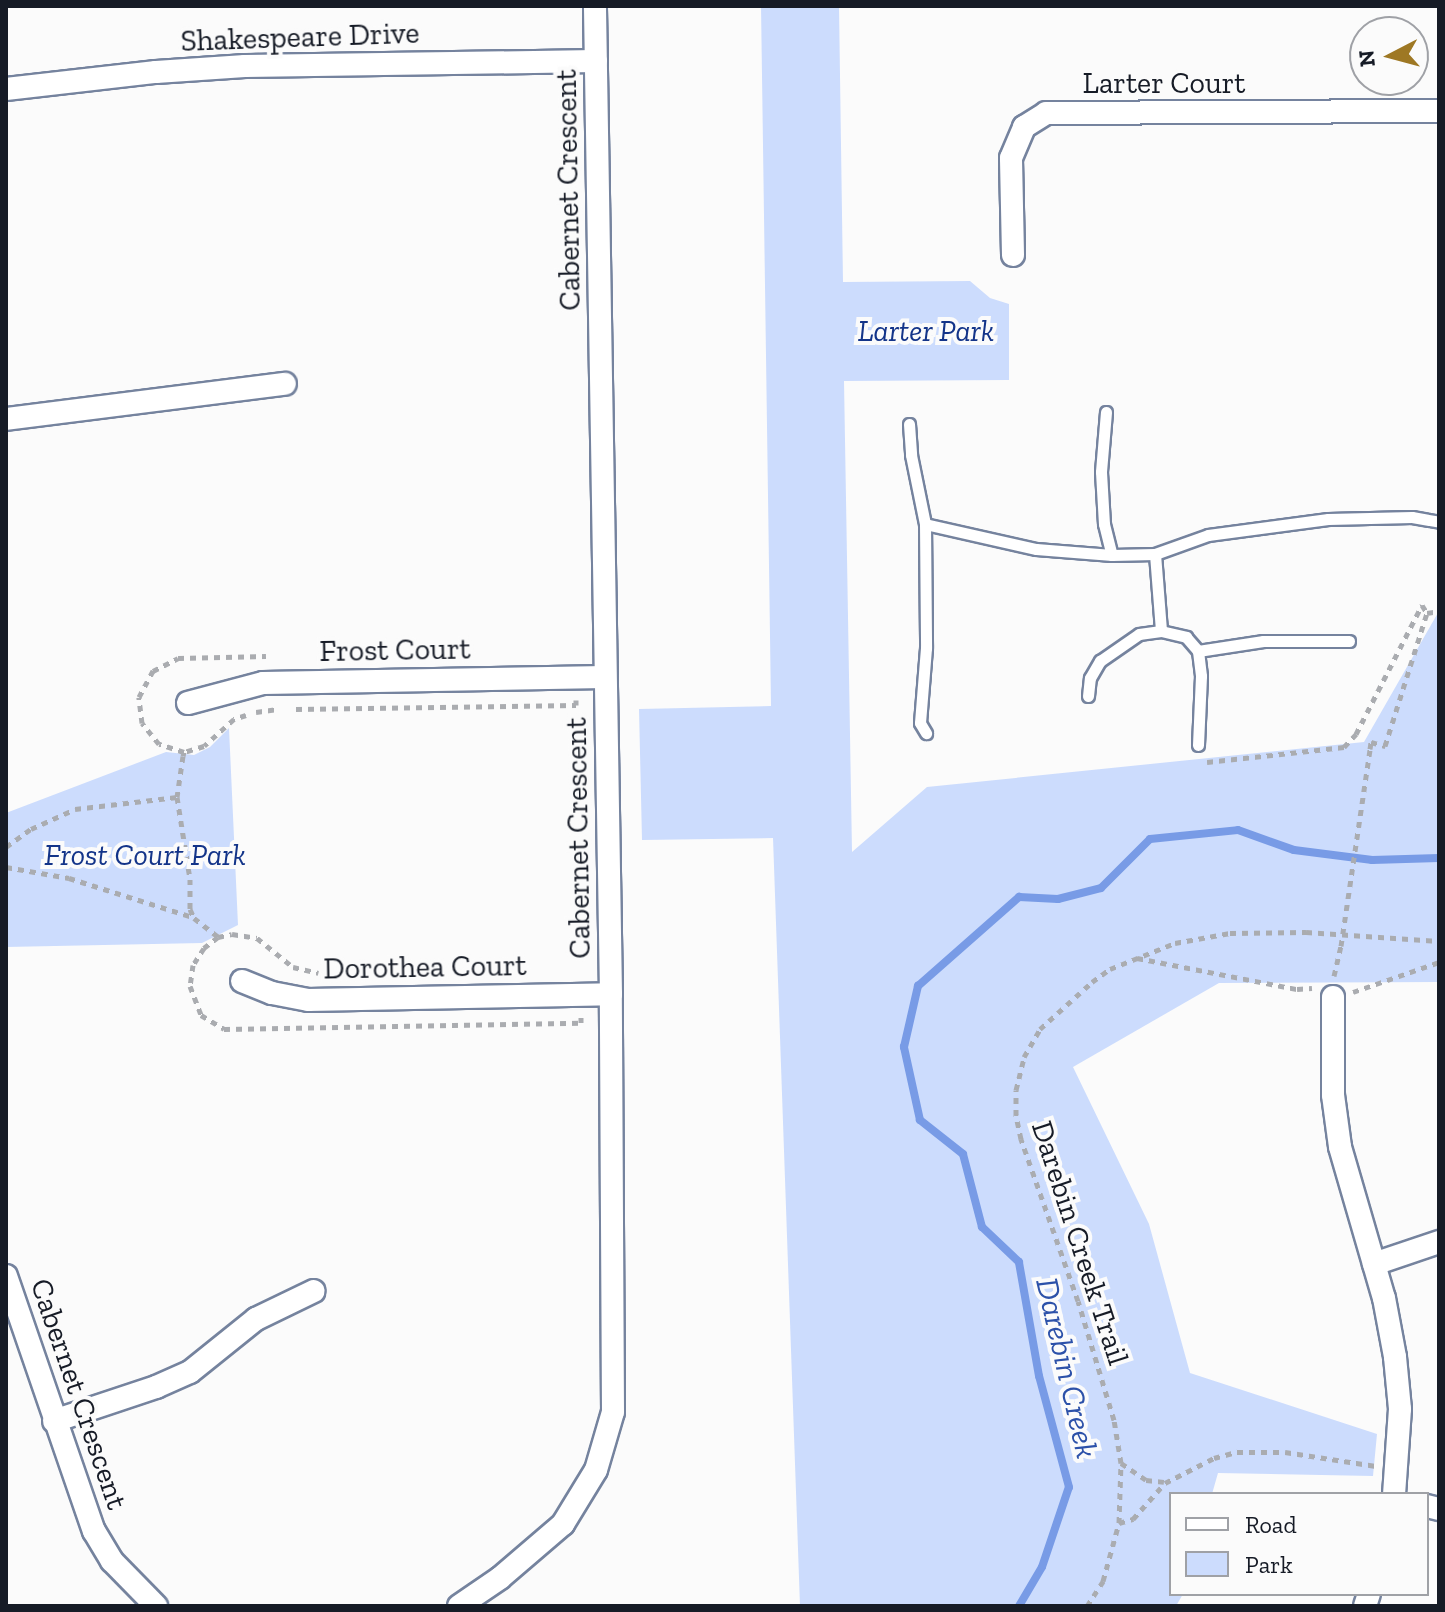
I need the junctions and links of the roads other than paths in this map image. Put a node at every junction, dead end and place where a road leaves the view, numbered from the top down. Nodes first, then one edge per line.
1 (595, 6) edge
2 (596, 61) junction
3 (6, 89) edge
4 (1439, 111) edge
5 (1013, 255) dead end
6 (285, 384) dead end
7 (1106, 412) dead end
8 (6, 419) edge
9 (909, 424) dead end
10 (1439, 522) edge
11 (925, 524) junction
12 (1155, 554) junction
13 (1112, 555) junction
14 (1161, 631) junction
15 (1349, 641) dead end
16 (1198, 651) junction
17 (605, 677) junction
18 (1088, 696) dead end
19 (188, 703) dead end
20 (926, 733) dead end
21 (1198, 745) road end
22 (242, 981) dead end
23 (1332, 991) road end
24 (611, 994) junction
25 (1439, 1242) edge
26 (1374, 1264) junction
27 (6, 1276) edge
28 (314, 1291) dead end
29 (54, 1421) junction
30 (1394, 1492) edge
31 (156, 1606) edge
32 (459, 1606) edge

1 - 2 street, Cabernet Crescent
2 - 3 street, Shakespeare Drive
2 - 17 street, Cabernet Crescent
4 - 5 street, Larter Court
6 - 8 street
7 - 13 lane
9 - 11 lane
10 - 12 lane
11 - 13 lane
11 - 20 lane
12 - 13 lane
12 - 14 lane
14 - 16 lane
14 - 18 lane
15 - 16 lane
16 - 21 lane
17 - 19 street, Frost Court
17 - 24 street, Cabernet Crescent
22 - 24 street, Dorothea Court
23 - 26 street
24 - 32 street, Cabernet Crescent
25 - 26 street
26 - 30 street
27 - 29 street, Cabernet Crescent
28 - 29 street
29 - 31 street, Cabernet Crescent

